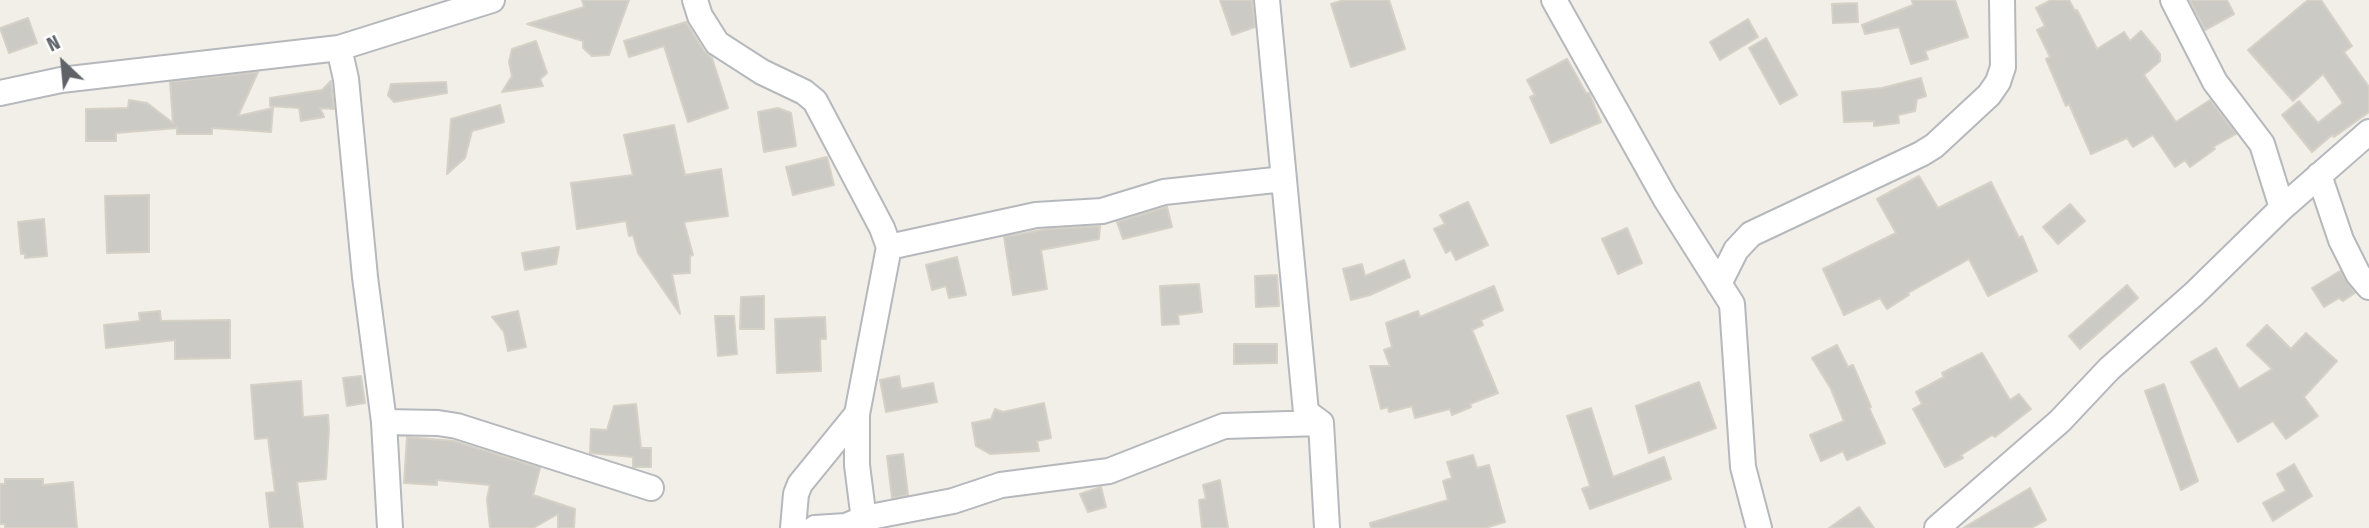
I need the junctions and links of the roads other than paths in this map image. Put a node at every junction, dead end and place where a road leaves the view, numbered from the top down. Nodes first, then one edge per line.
1 (492, 0) edge
2 (695, 0) edge
3 (1267, 0) edge
4 (1554, 0) edge
5 (2003, 0) edge
6 (2173, 0) edge
7 (339, 48) junction
8 (0, 93) edge
9 (2369, 132) edge
10 (2319, 175) junction
11 (1284, 179) junction
12 (2282, 208) junction
13 (889, 247) junction
14 (1719, 284) junction
15 (2369, 287) edge
16 (857, 414) junction
17 (384, 422) junction
18 (1321, 423) junction
19 (651, 488) dead end
20 (865, 523) edge
21 (390, 528) edge
22 (793, 528) edge
23 (815, 528) edge
24 (1327, 528) edge
25 (1759, 528) edge
26 (1937, 528) edge

1 - 7 street
2 - 13 street
3 - 11 street
4 - 14 street
5 - 14 street
6 - 12 street
7 - 8 street
7 - 17 street
9 - 10 street
10 - 12 street
10 - 15 street
11 - 13 street
11 - 18 street
12 - 26 street
13 - 16 street
14 - 25 street
16 - 20 street
16 - 22 street
17 - 19 street
17 - 21 street
18 - 20 street
18 - 24 street
20 - 23 street

